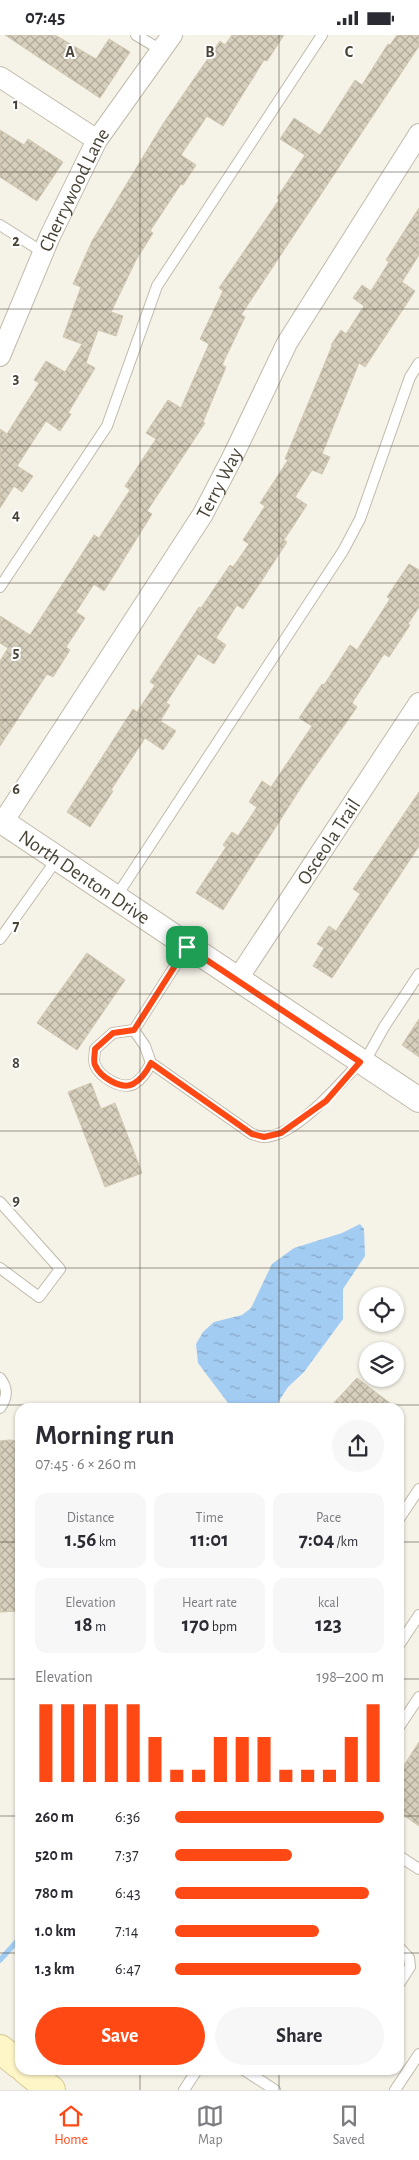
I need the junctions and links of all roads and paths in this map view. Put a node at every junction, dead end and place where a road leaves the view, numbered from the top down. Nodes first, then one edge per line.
1 (136, 35) edge
2 (322, 35) edge
3 (166, 43) edge
4 (0, 77) edge
5 (419, 134) edge
6 (97, 140) junction
7 (0, 225) edge
8 (44, 253) junction
9 (1, 353) edge
10 (419, 363) edge
11 (0, 587) edge
12 (419, 703) edge
13 (2, 821) edge
14 (57, 859) junction
15 (115, 898) junction
16 (0, 939) edge
17 (187, 947) junction
18 (419, 974) edge
19 (237, 980) junction
20 (134, 1030) junction
21 (151, 1063) junction
22 (362, 1063) junction
23 (419, 1100) edge
24 (0, 1202) edge
25 (0, 1268) edge
26 (0, 1378) edge
27 (0, 1408) edge
28 (419, 1489) edge
29 (404, 1512) edge
30 (419, 1615) edge
31 (404, 1638) edge
32 (419, 1697) edge
33 (404, 1720) edge
34 (404, 1859) edge
35 (419, 1869) edge
36 (404, 1952) edge
37 (404, 1977) edge
38 (0, 2049) edge
39 (419, 2054) edge
40 (15, 2061) edge
41 (32, 2075) edge
42 (194, 2075) edge
43 (252, 2075) edge
44 (51, 2090) edge
45 (184, 2090) edge
46 (274, 2090) edge
47 (395, 2090) edge

1 - 3 lane
2 - 11 lane
3 - 6 street, Cherrywood Lane
4 - 6 street
5 - 13 street, Terry Way
6 - 8 street, Cherrywood Lane
7 - 8 lane
8 - 9 street, Cherrywood Lane
10 - 15 lane
12 - 19 street, Osceola Trail
13 - 14 street, North Denton Drive
14 - 15 street, North Denton Drive
14 - 16 lane
15 - 17 street, North Denton Drive
17 - 19 street, North Denton Drive
17 - 20 lane
18 - 22 lane
19 - 22 street, North Denton Drive
20 - 21 lane
20 - 21 lane
21 - 22 lane
22 - 23 street, North Denton Drive
24 - 25 lane
26 - 27 lane
28 - 29 lane
30 - 31 lane
32 - 33 lane
34 - 35 lane
36 - 37 lane
38 - 40 main road
39 - 47 lane
41 - 44 main road
42 - 45 lane
43 - 46 lane

